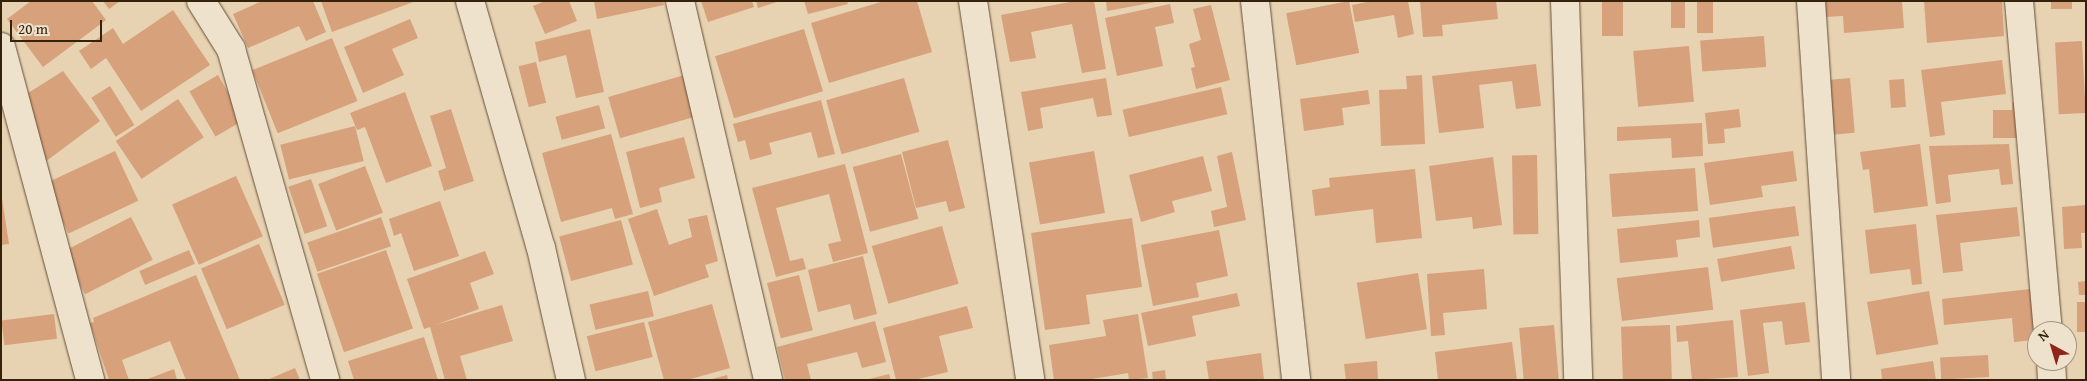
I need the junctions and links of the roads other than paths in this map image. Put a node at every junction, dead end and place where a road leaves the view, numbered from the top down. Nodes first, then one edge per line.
1 (201, 1) edge
2 (470, 1) edge
3 (680, 1) edge
4 (973, 1) edge
5 (1255, 1) edge
6 (1564, 1) edge
7 (1811, 1) edge
8 (2019, 1) edge
9 (1, 47) edge
10 (2047, 321) edge
11 (90, 380) edge
12 (325, 380) edge
13 (571, 380) edge
14 (768, 380) edge
15 (1030, 380) edge
16 (1296, 380) edge
17 (1578, 380) edge
18 (1836, 380) edge

1 - 12 street
2 - 13 street
3 - 14 street
4 - 15 street
5 - 16 street
6 - 17 street
7 - 18 street
8 - 10 street
9 - 11 street

